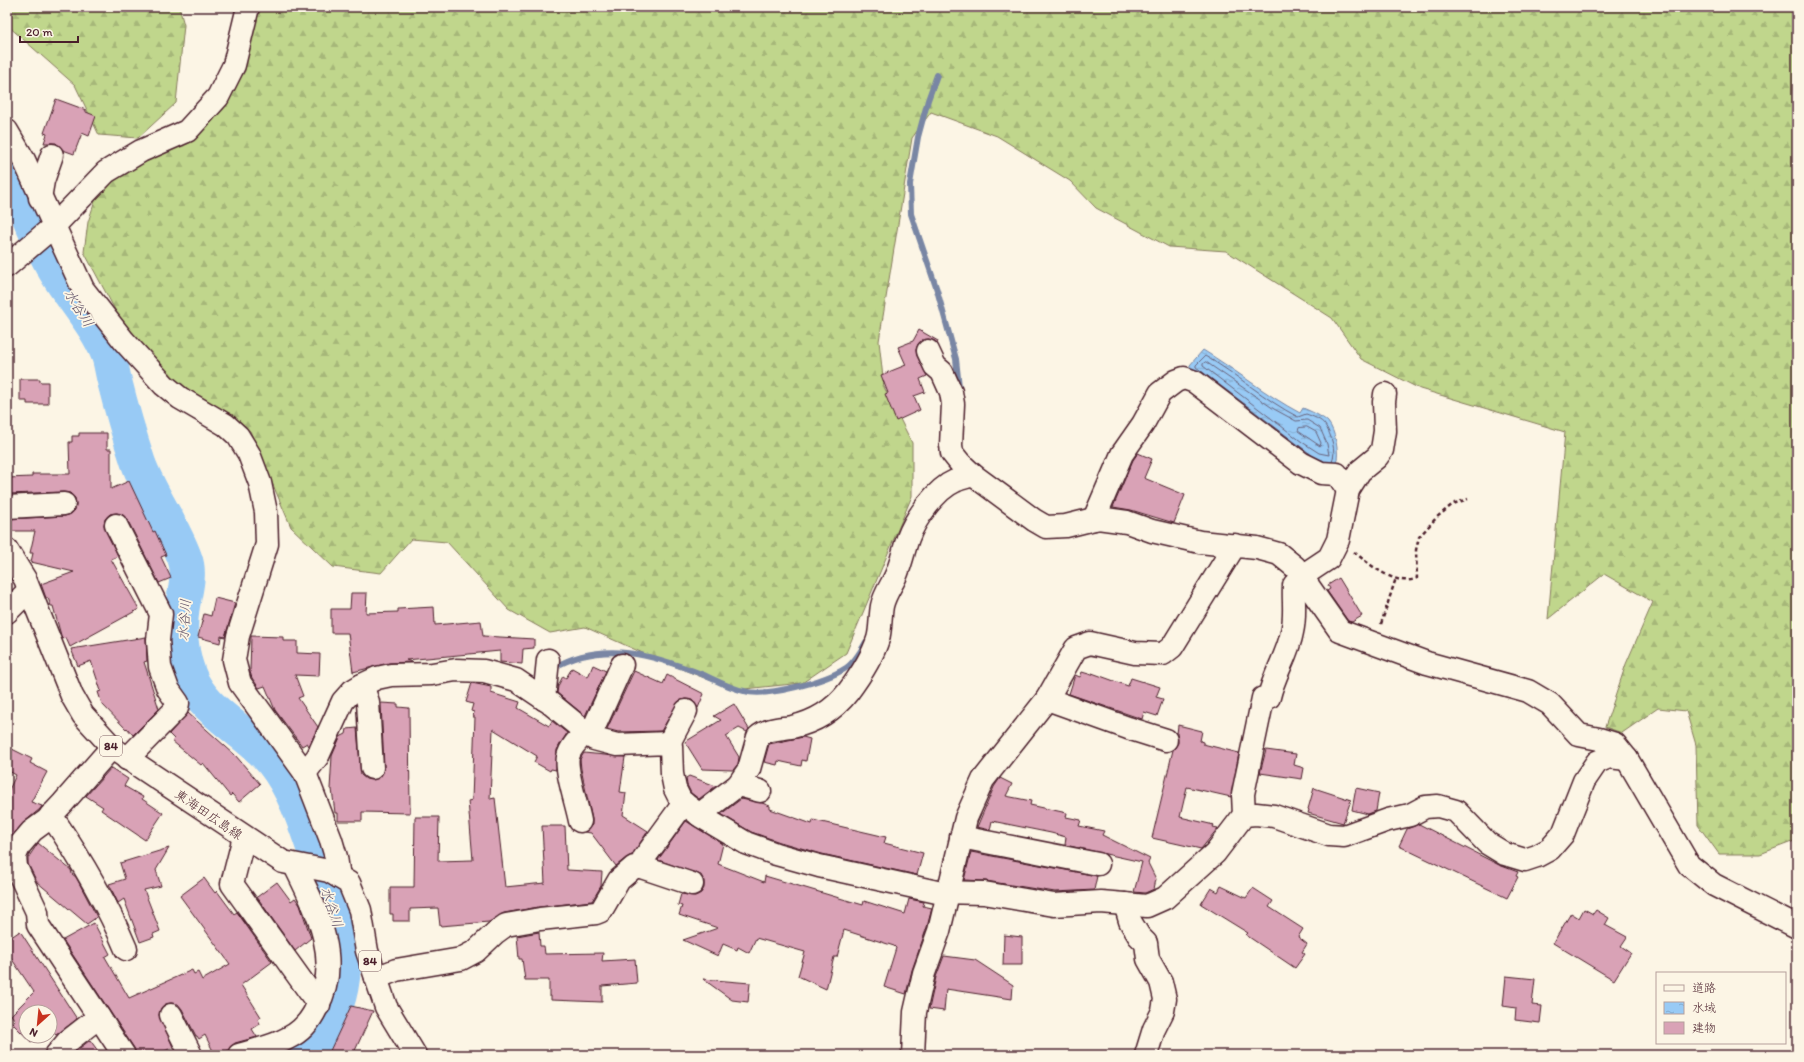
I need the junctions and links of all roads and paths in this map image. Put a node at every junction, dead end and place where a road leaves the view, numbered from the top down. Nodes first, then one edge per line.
1 (248, 7) edge
2 (7, 131) edge
3 (52, 155) dead end
4 (40, 198) junction
5 (49, 230) junction
6 (7, 266) edge
7 (928, 351) dead end
8 (1385, 394) dead end
9 (973, 475) junction
10 (1348, 490) junction
11 (1468, 499) dead end
12 (64, 504) dead end
13 (7, 507) edge
14 (1094, 519) junction
15 (116, 525) dead end
16 (1336, 544) junction
17 (1235, 545) junction
18 (7, 550) edge
19 (1302, 576) junction
20 (1396, 578) junction
21 (28, 591) junction
22 (7, 612) edge
23 (1370, 641) junction
24 (548, 660) dead end
25 (622, 665) dead end
26 (362, 685) junction
27 (544, 699) junction
28 (1047, 699) junction
29 (686, 711) dead end
30 (588, 734) junction
31 (1166, 740) dead end
32 (669, 743) junction
33 (119, 753) junction
34 (1627, 758) junction
35 (372, 768) dead end
36 (305, 773) junction
37 (738, 785) junction
38 (760, 791) dead end
39 (692, 809) junction
40 (52, 815) junction
41 (1244, 816) junction
42 (580, 821) dead end
43 (244, 837) junction
44 (961, 837) junction
45 (1098, 864) dead end
46 (297, 866) junction
47 (641, 867) junction
48 (334, 874) junction
49 (15, 882) edge
50 (692, 884) dead end
51 (948, 892) junction
52 (1125, 904) junction
53 (1797, 927) edge
54 (126, 948) dead end
55 (376, 978) junction
56 (319, 1005) junction
57 (171, 1014) dead end
58 (99, 1018) junction
59 (56, 1055) edge
60 (123, 1055) edge
61 (191, 1055) edge
62 (239, 1055) edge
63 (415, 1055) edge
64 (913, 1055) edge
65 (1146, 1055) edge

1 - 5 street
2 - 4 street
3 - 4 street
4 - 5 street
5 - 6 street
5 - 36 street
7 - 9 street
8 - 10 street
9 - 14 street
9 - 37 street
10 - 14 street
10 - 16 street
11 - 20 path
12 - 13 street
14 - 17 street
15 - 33 street
16 - 19 street
16 - 20 path
17 - 19 street
17 - 28 street
18 - 21 street, 東海田広島線 / 84
19 - 23 street
19 - 41 street
20 - 23 path
21 - 22 street
21 - 33 street, 東海田広島線 / 84
23 - 34 street
24 - 27 street
25 - 30 street
26 - 27 street
26 - 35 street
26 - 36 street
27 - 30 street
28 - 31 street
28 - 44 street
29 - 32 street
30 - 32 street
30 - 42 street
32 - 39 street
33 - 40 street
33 - 43 street, 東海田広島線 / 84
34 - 41 street
34 - 53 street
36 - 48 street
37 - 38 street
37 - 39 street
39 - 47 street
39 - 51 street
40 - 49 street
40 - 54 street
41 - 52 street
43 - 46 street, 東海田広島線 / 84
43 - 56 street
44 - 45 street
44 - 51 street
46 - 48 street, 東海田広島線 / 84
46 - 56 street
47 - 50 street
47 - 55 street
48 - 55 street, 84
49 - 58 street
51 - 52 street
51 - 64 street
52 - 65 street
55 - 63 street, 84
56 - 62 street
57 - 61 street
58 - 59 street
58 - 60 street

